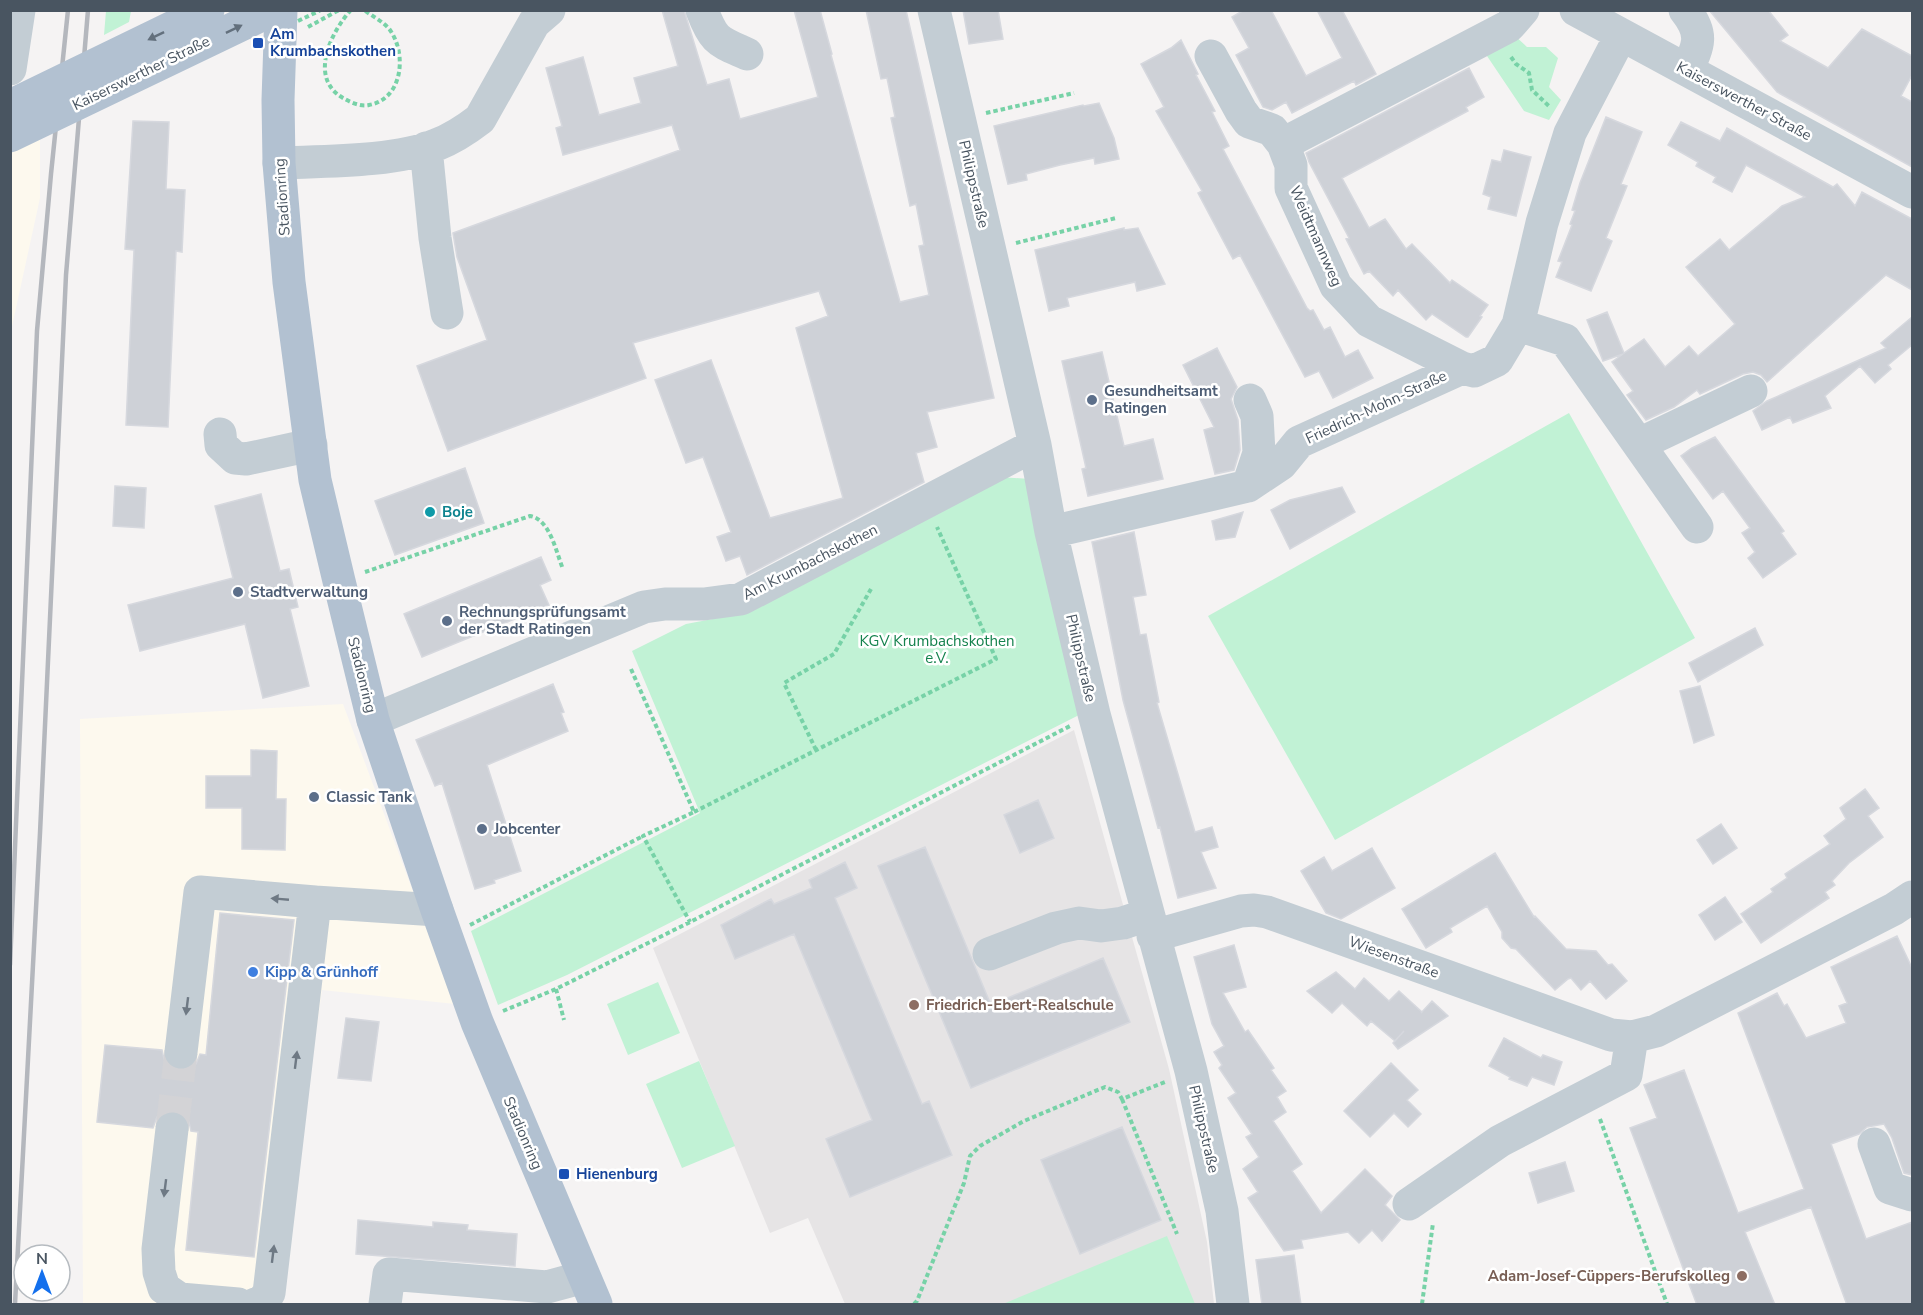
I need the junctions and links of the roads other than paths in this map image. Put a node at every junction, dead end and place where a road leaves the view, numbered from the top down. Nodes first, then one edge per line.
1 (20, 10) edge
2 (208, 10) edge
3 (272, 10) edge
4 (280, 10) edge
5 (549, 10) edge
6 (702, 10) edge
7 (934, 10) edge
8 (1523, 10) edge
9 (1576, 10) edge
10 (1685, 10) edge
11 (1621, 35) junction
12 (747, 54) dead end
13 (1211, 56) dead end
14 (10, 69) edge
15 (1687, 70) junction
16 (10, 106) edge
17 (10, 136) edge
18 (1283, 144) junction
19 (426, 148) junction
20 (279, 163) junction
21 (1912, 192) edge
22 (447, 313) dead end
23 (1518, 325) junction
24 (1462, 368) junction
25 (1751, 391) dead end
26 (1250, 400) dead end
27 (220, 434) dead end
28 (310, 445) junction
29 (1035, 445) junction
30 (1640, 446) junction
31 (1248, 486) junction
32 (1697, 527) dead end
33 (1051, 532) junction
34 (373, 720) junction
35 (1912, 897) edge
36 (315, 902) junction
37 (442, 924) junction
38 (1150, 926) junction
39 (989, 954) dead end
40 (1632, 1037) junction
41 (181, 1052) tunnel mouth
42 (172, 1130) tunnel mouth
43 (1874, 1144) dead end
44 (1912, 1195) edge
45 (1409, 1204) dead end
46 (590, 1291) edge
47 (237, 1305) edge
48 (255, 1305) edge
49 (386, 1305) edge
50 (1233, 1305) edge

1 - 14 street
2 -> 16 main road, Kaiserswerther Straße, bridge
17 -> 3 main road, Kaiserswerther Straße, bridge
4 - 20 main road, Stadionring
5 - 19 street
6 - 12 street
7 - 29 street, Philippstraße
8 - 18 street
9 - 11 street, Kaiserswerther Straße
10 - 15 street
11 - 15 street, Kaiserswerther Straße
11 - 23 street, Friedrich-Mohn-Straße
13 - 18 street
15 - 21 street, Kaiserswerther Straße
18 - 24 street, Weidtmannweg
19 - 20 street
19 - 22 street
20 - 28 main road, Stadionring
23 - 24 street, Friedrich-Mohn-Straße
23 - 30 street
24 - 31 street, Friedrich-Mohn-Straße
25 - 30 street
26 - 31 street
27 - 28 street
28 - 34 main road, Stadionring
29 - 33 street, Philippstraße
29 - 34 street, Am Krumbachskothen
30 - 32 street
31 - 33 street, Friedrich-Mohn-Straße
33 - 38 street, Philippstraße
34 - 37 main road, Stadionring
35 - 40 street, Wiesenstraße
36 - 37 street
36 -> 41 street
48 -> 36 street
37 - 46 main road, Stadionring
38 - 39 street, Wiesenstraße
38 - 40 street, Wiesenstraße
38 - 50 street, Philippstraße
40 - 45 street
42 -> 47 street
43 - 44 street
46 - 49 street

